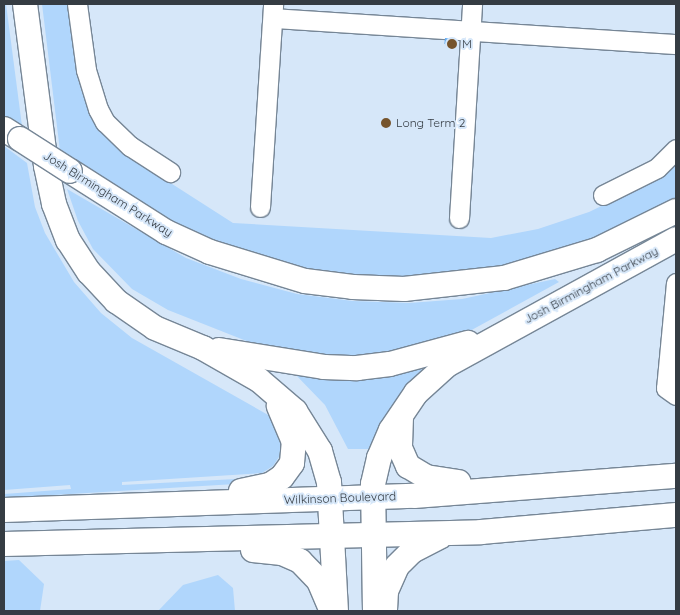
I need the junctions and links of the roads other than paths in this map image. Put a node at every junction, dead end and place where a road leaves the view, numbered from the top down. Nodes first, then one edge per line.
1 (25, 4) edge
2 (77, 4) edge
3 (472, 4) edge
4 (273, 11) edge
5 (470, 31) junction
6 (676, 44) edge
7 (12, 134) edge
8 (676, 149) edge
9 (170, 172) dead end
10 (603, 195) dead end
11 (260, 207) dead end
12 (676, 212) edge
13 (459, 218) dead end
14 (676, 239) edge
15 (676, 283) edge
16 (506, 331) junction
17 (203, 348) junction
18 (264, 384) junction
19 (676, 395) edge
20 (404, 408) junction
21 (676, 476) edge
22 (517, 490) junction
23 (372, 498) junction
24 (331, 499) junction
25 (191, 502) junction
26 (4, 510) edge
27 (676, 515) edge
28 (460, 532) junction
29 (373, 536) junction
30 (332, 537) junction
31 (194, 540) junction
32 (4, 544) edge
33 (331, 611) edge
34 (336, 611) edge
35 (375, 611) edge
36 (385, 611) edge

1 - 17 main road
2 - 9 lane
3 - 5 lane
4 - 5 lane
4 - 11 lane
5 - 6 lane
5 - 13 lane
7 - 12 main road, Josh Birmingham Parkway, bridge
8 - 10 lane
14 - 16 main road, Josh Birmingham Parkway
15 - 19 lane
16 - 17 main road
16 - 20 main road
17 - 18 main road
18 - 24 main road
18 - 25 main road
20 - 22 main road
20 - 23 main road
21 - 22 main road, Wilkinson Boulevard
22 - 23 main road, Wilkinson Boulevard
23 - 24 main road, Wilkinson Boulevard
23 - 29 main road
24 - 25 main road, Wilkinson Boulevard
24 - 30 main road
25 - 26 main road, Wilkinson Boulevard
27 - 28 main road
28 - 29 main road
28 - 36 main road
29 - 30 main road
29 - 35 main road
30 - 31 main road
30 - 34 main road
31 - 32 main road
31 - 33 main road

